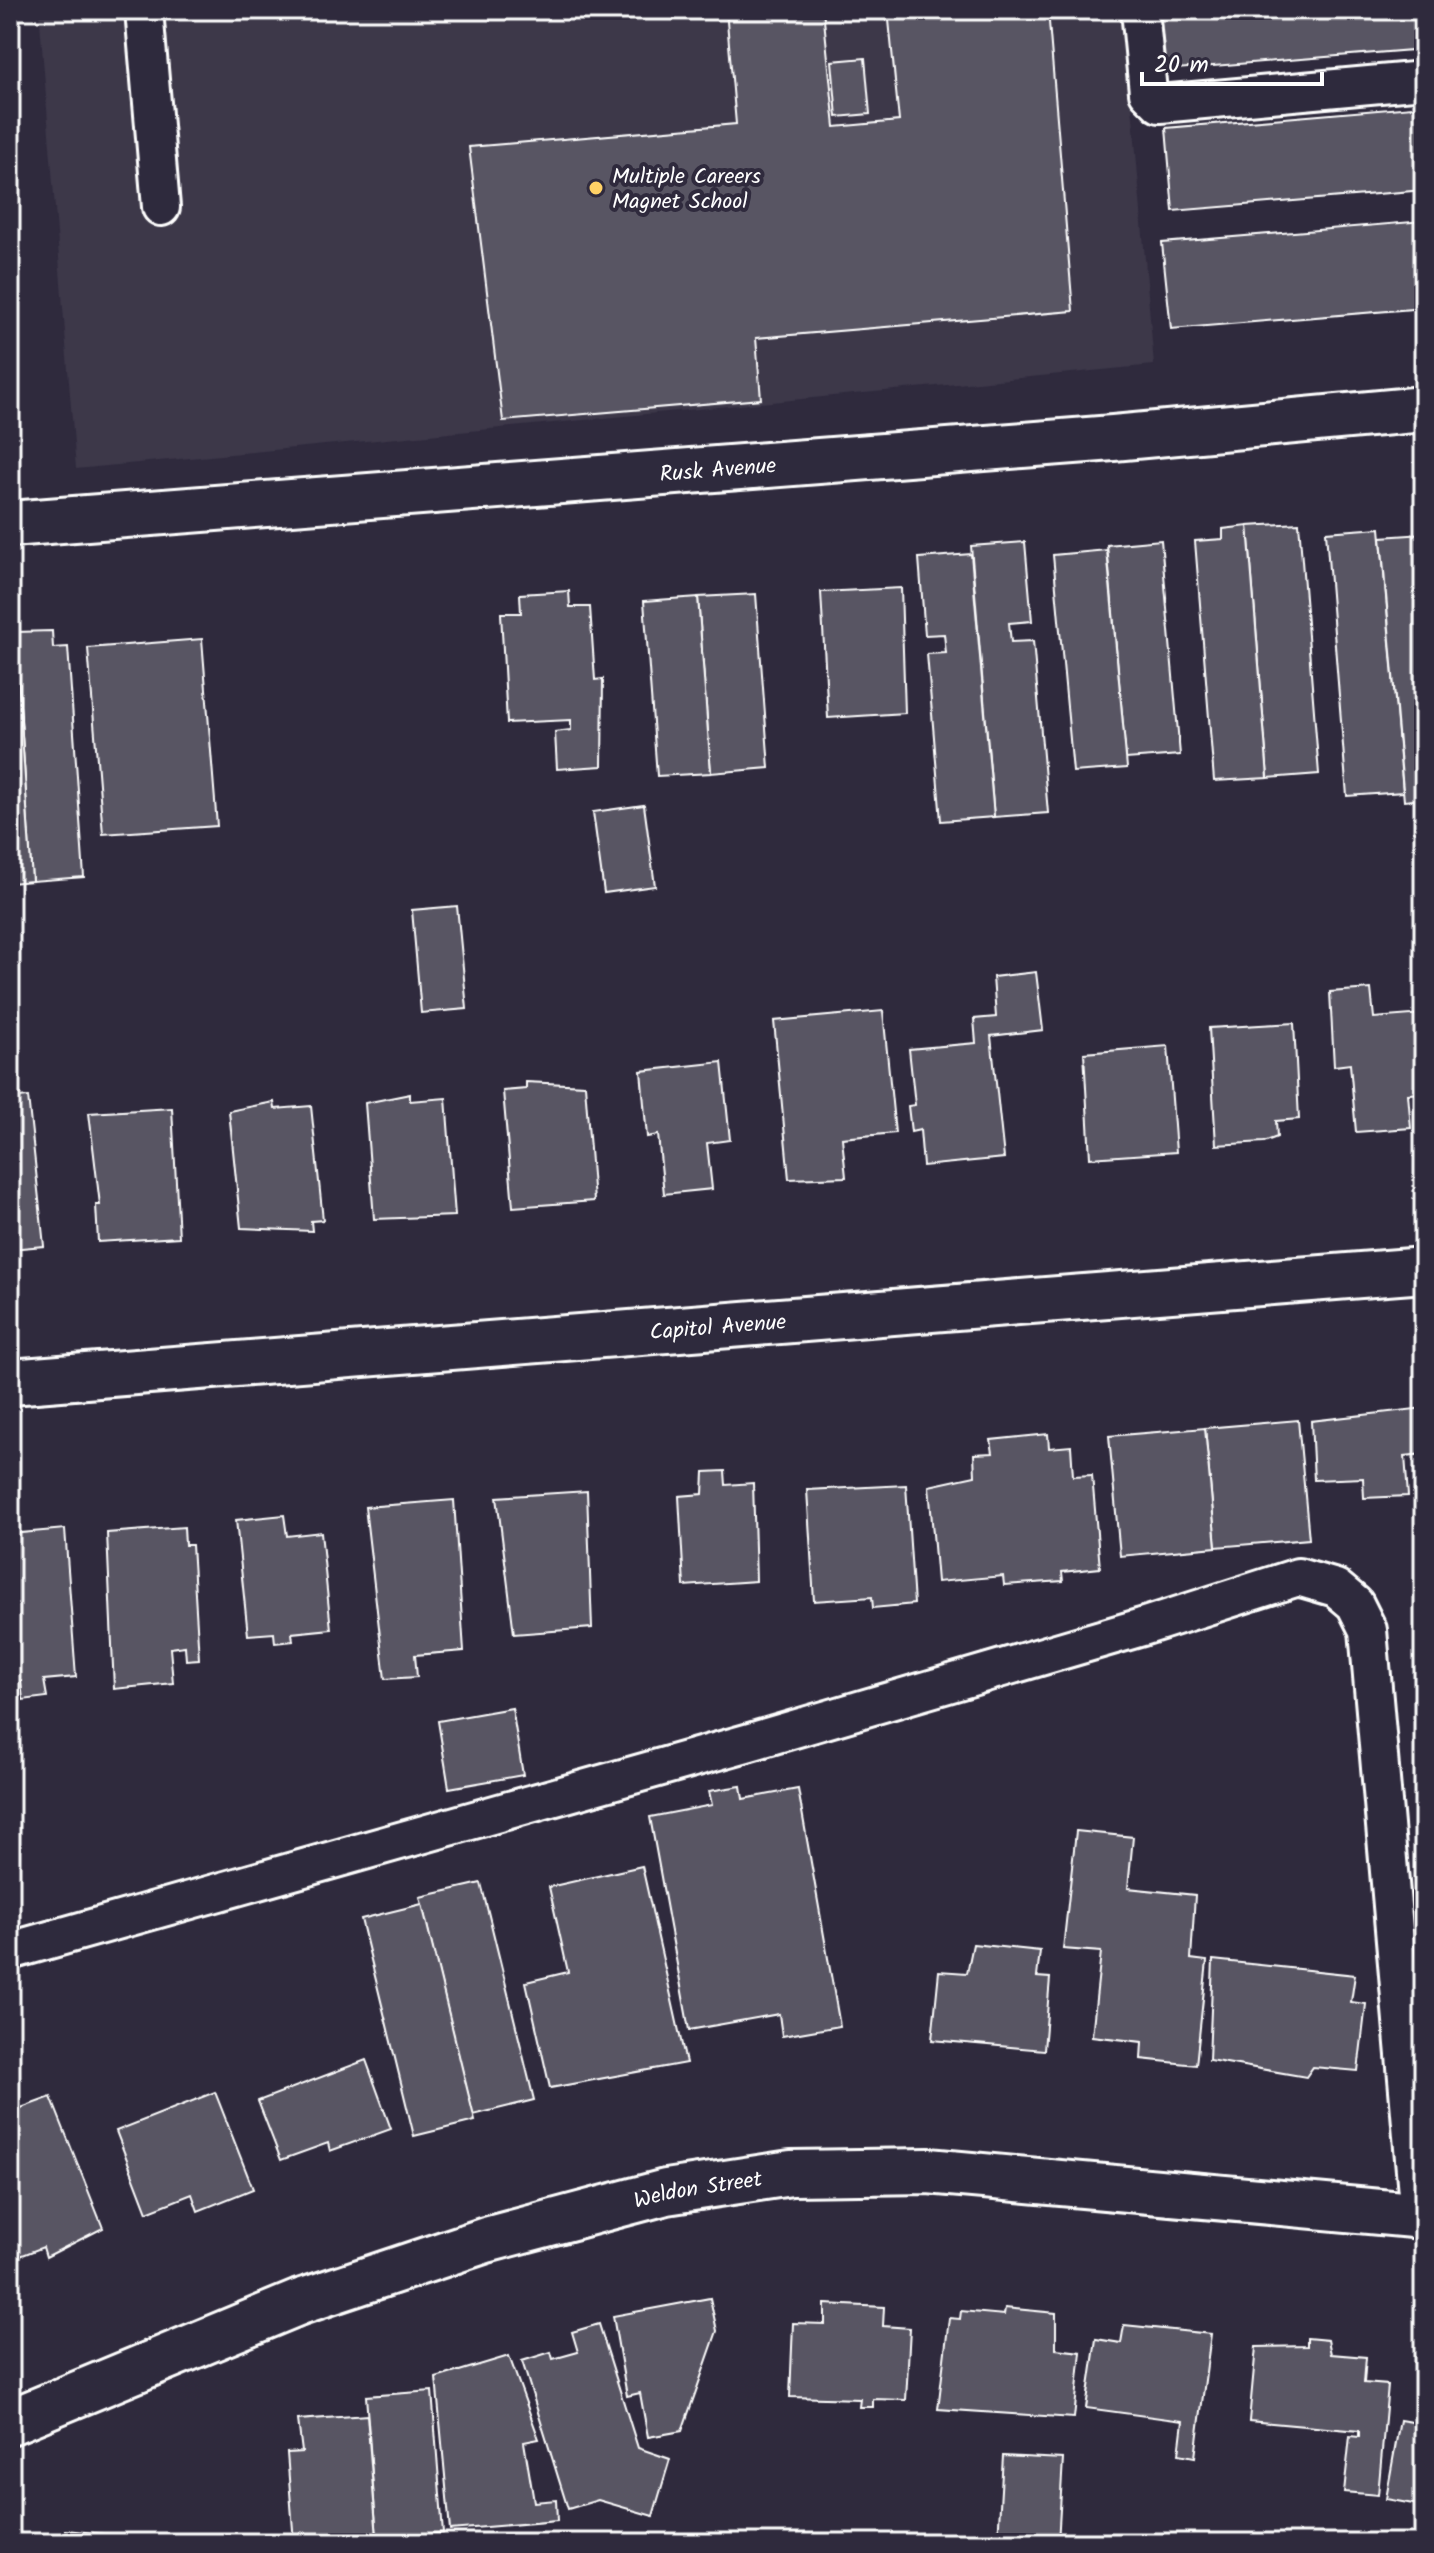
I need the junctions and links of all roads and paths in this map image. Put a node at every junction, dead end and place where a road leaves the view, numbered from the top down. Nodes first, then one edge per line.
1 (144, 10) edge
2 (1140, 10) edge
3 (1424, 80) edge
4 (161, 207) dead end
5 (1424, 409) edge
6 (12, 513) edge
7 (1424, 1270) edge
8 (10, 1382) edge
9 (10, 1951) edge
10 (1422, 2216) edge
11 (10, 2422) edge

1 - 4 lane
2 - 3 lane
5 - 6 street, Rusk Avenue
7 - 8 street, Capitol Avenue
9 - 10 lane
10 - 11 street, Weldon Street

